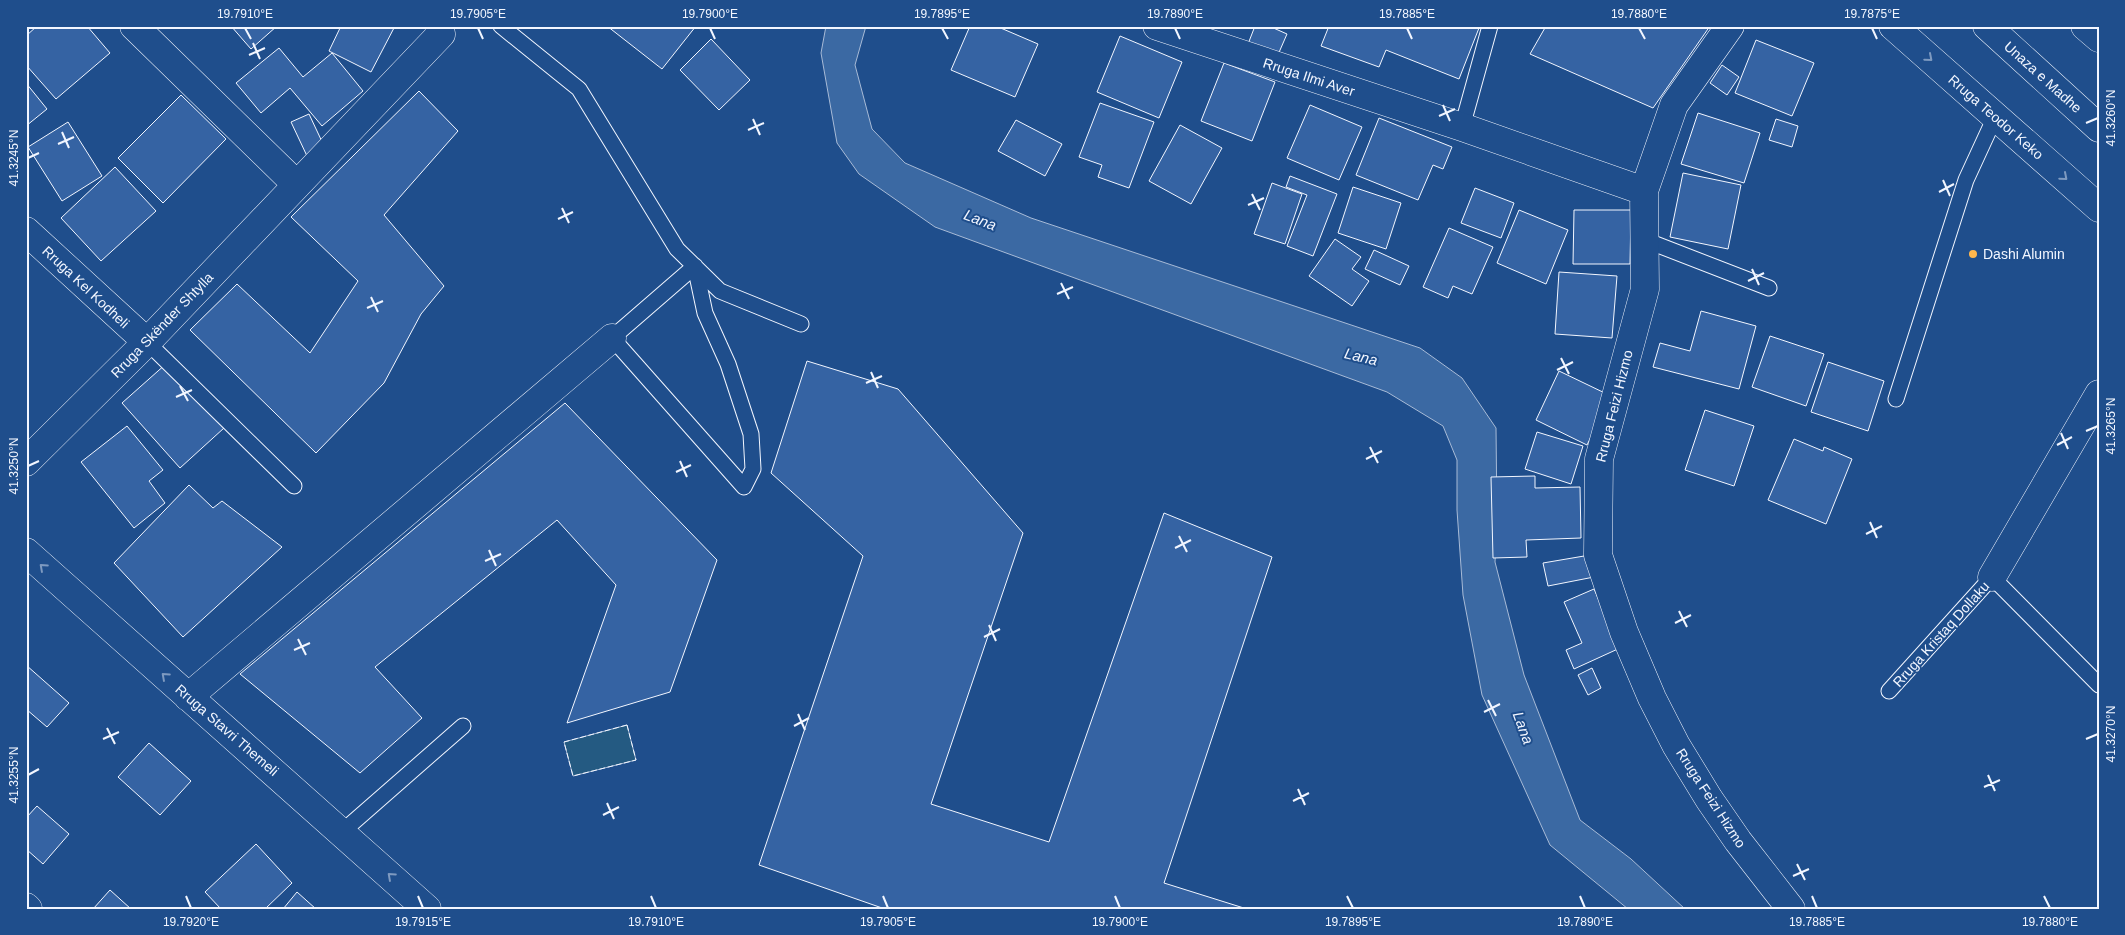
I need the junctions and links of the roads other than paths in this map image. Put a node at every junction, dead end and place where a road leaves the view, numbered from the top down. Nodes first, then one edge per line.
1 (134, 26) edge
2 (502, 26) edge
3 (1157, 26) edge
4 (1490, 26) edge
5 (1730, 26) edge
6 (1892, 26) edge
7 (1987, 26) edge
8 (2085, 26) edge
9 (440, 30) edge
10 (2099, 38) edge
11 (1995, 117) junction
12 (1462, 127) junction
13 (2099, 128) edge
14 (297, 185) junction
15 (1644, 192) junction
16 (2099, 208) edge
17 (26, 231) edge
18 (1645, 240) junction
19 (695, 266) junction
20 (1769, 288) dead end
21 (801, 324) dead end
22 (612, 338) junction
23 (147, 342) junction
24 (2099, 394) edge
25 (1896, 399) dead end
26 (26, 462) edge
27 (294, 486) dead end
28 (26, 552) edge
29 (1992, 577) junction
30 (2099, 684) edge
31 (1889, 691) dead end
32 (188, 697) junction
33 (463, 726) dead end
34 (342, 832) junction
35 (427, 909) edge
36 (1791, 909) edge

1 - 14 main road
2 - 19 lane
3 - 12 main road, Rruga Ilmi Aver
4 - 12 lane
5 - 15 main road, Rruga Feizi Hizmo
6 -> 11 main road, Rruga Teodor Keko
7 - 13 main road, Unaza e Madhe
8 - 10 main road
9 - 14 main road, Rruga Skënder Shtylla
11 -> 16 main road, Rruga Teodor Keko
11 - 25 lane
12 - 15 main road, Rruga Ilmi Aver
14 - 23 main road, Rruga Skënder Shtylla
15 - 18 main road, Rruga Feizi Hizmo
17 - 23 main road, Rruga Kel Kodheli
18 - 20 lane
18 - 36 main road, Rruga Feizi Hizmo
19 - 21 lane
19 - 22 lane
19 - 22 lane
22 - 32 main road
23 - 26 main road, Rruga Skënder Shtylla
23 - 27 lane
24 - 29 main road, Rruga Kristaq Dollaku
32 -> 28 main road, Rruga Stavri Themeli
29 - 30 lane, Rruga Kristaq Dollaku
29 - 31 lane, Rruga Kristaq Dollaku
32 - 34 main road, Rruga Stavri Themeli
33 - 34 lane
35 -> 34 main road, Rruga Stavri Themeli

